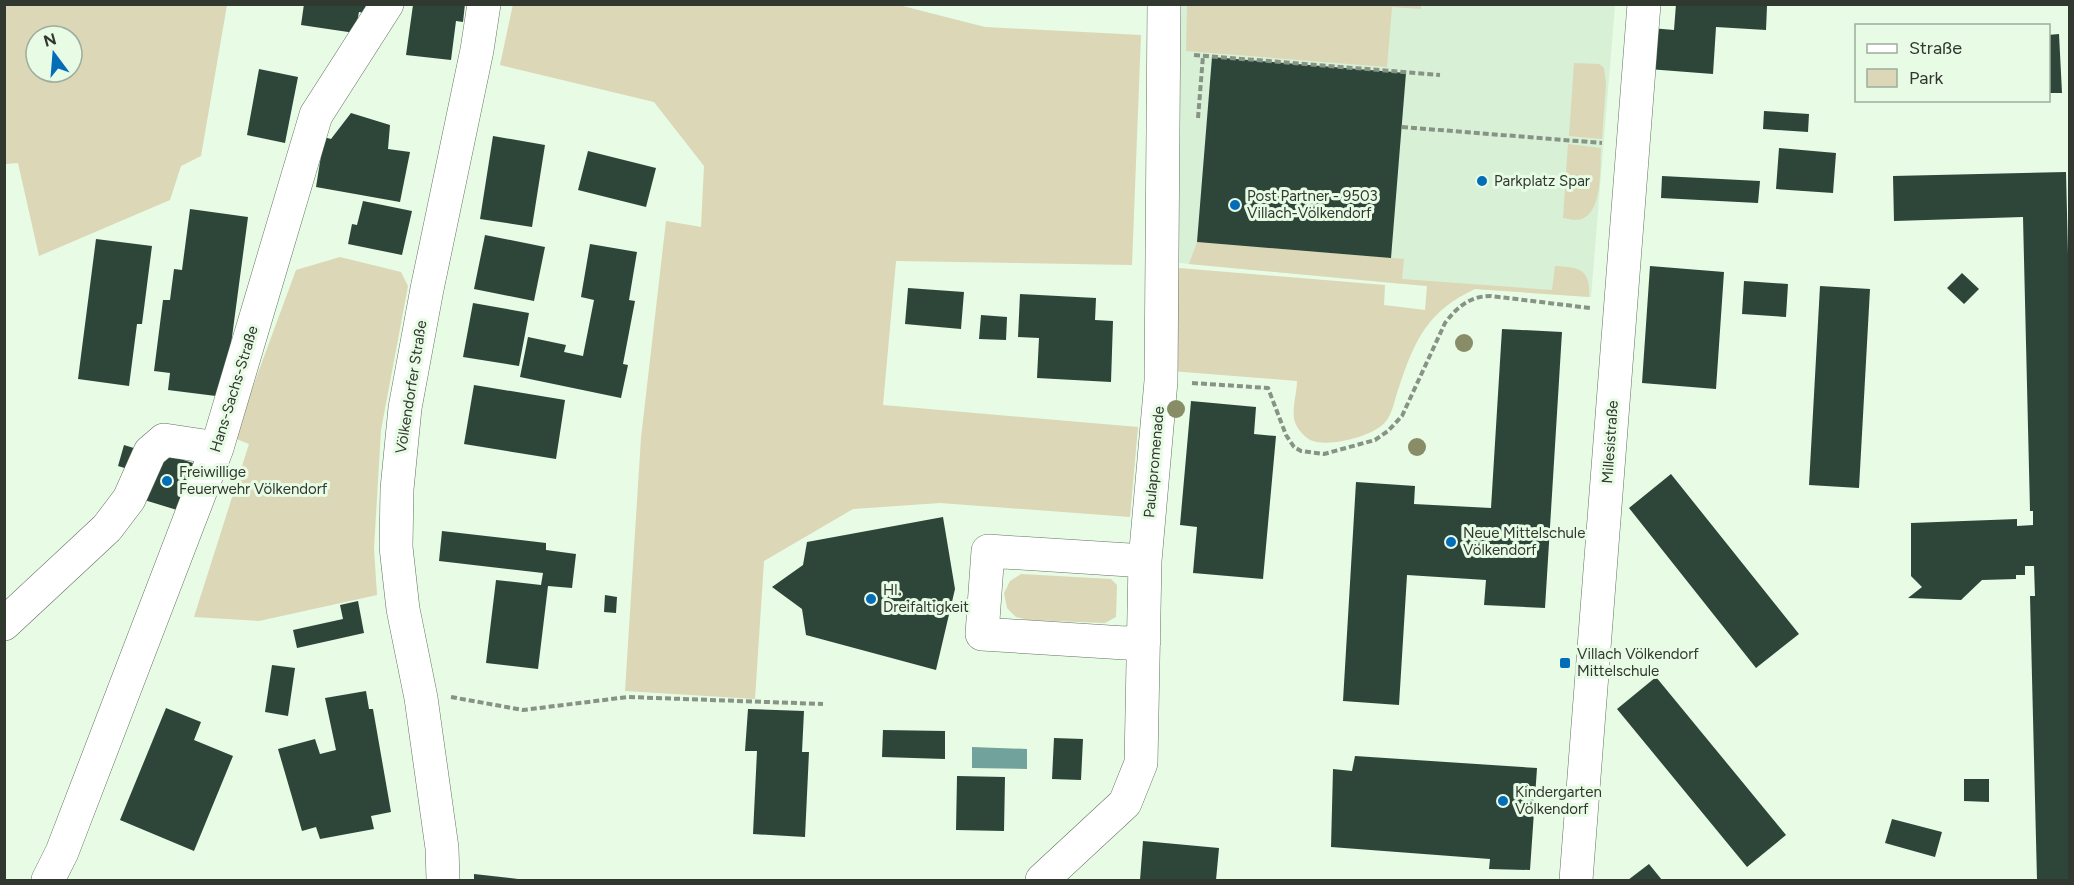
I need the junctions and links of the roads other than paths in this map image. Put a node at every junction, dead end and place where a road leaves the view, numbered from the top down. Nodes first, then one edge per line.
1 (387, 4) edge
2 (484, 4) edge
3 (1164, 4) edge
4 (1644, 4) edge
5 (217, 448) junction
6 (1145, 561) junction
7 (4, 624) edge
8 (1144, 641) junction
9 (48, 880) edge
10 (443, 880) edge
11 (1042, 880) edge
12 (1576, 880) edge

1 - 5 street, Hans-Sachs-Straße
2 - 10 street, Völkendorfer Straße
3 - 6 street, Paulapromenade
4 - 12 street, Millesistraße
5 - 7 street
5 - 9 street, Hans-Sachs-Straße
6 - 8 street, Paulapromenade
6 - 8 street
8 - 11 street, Paulapromenade

